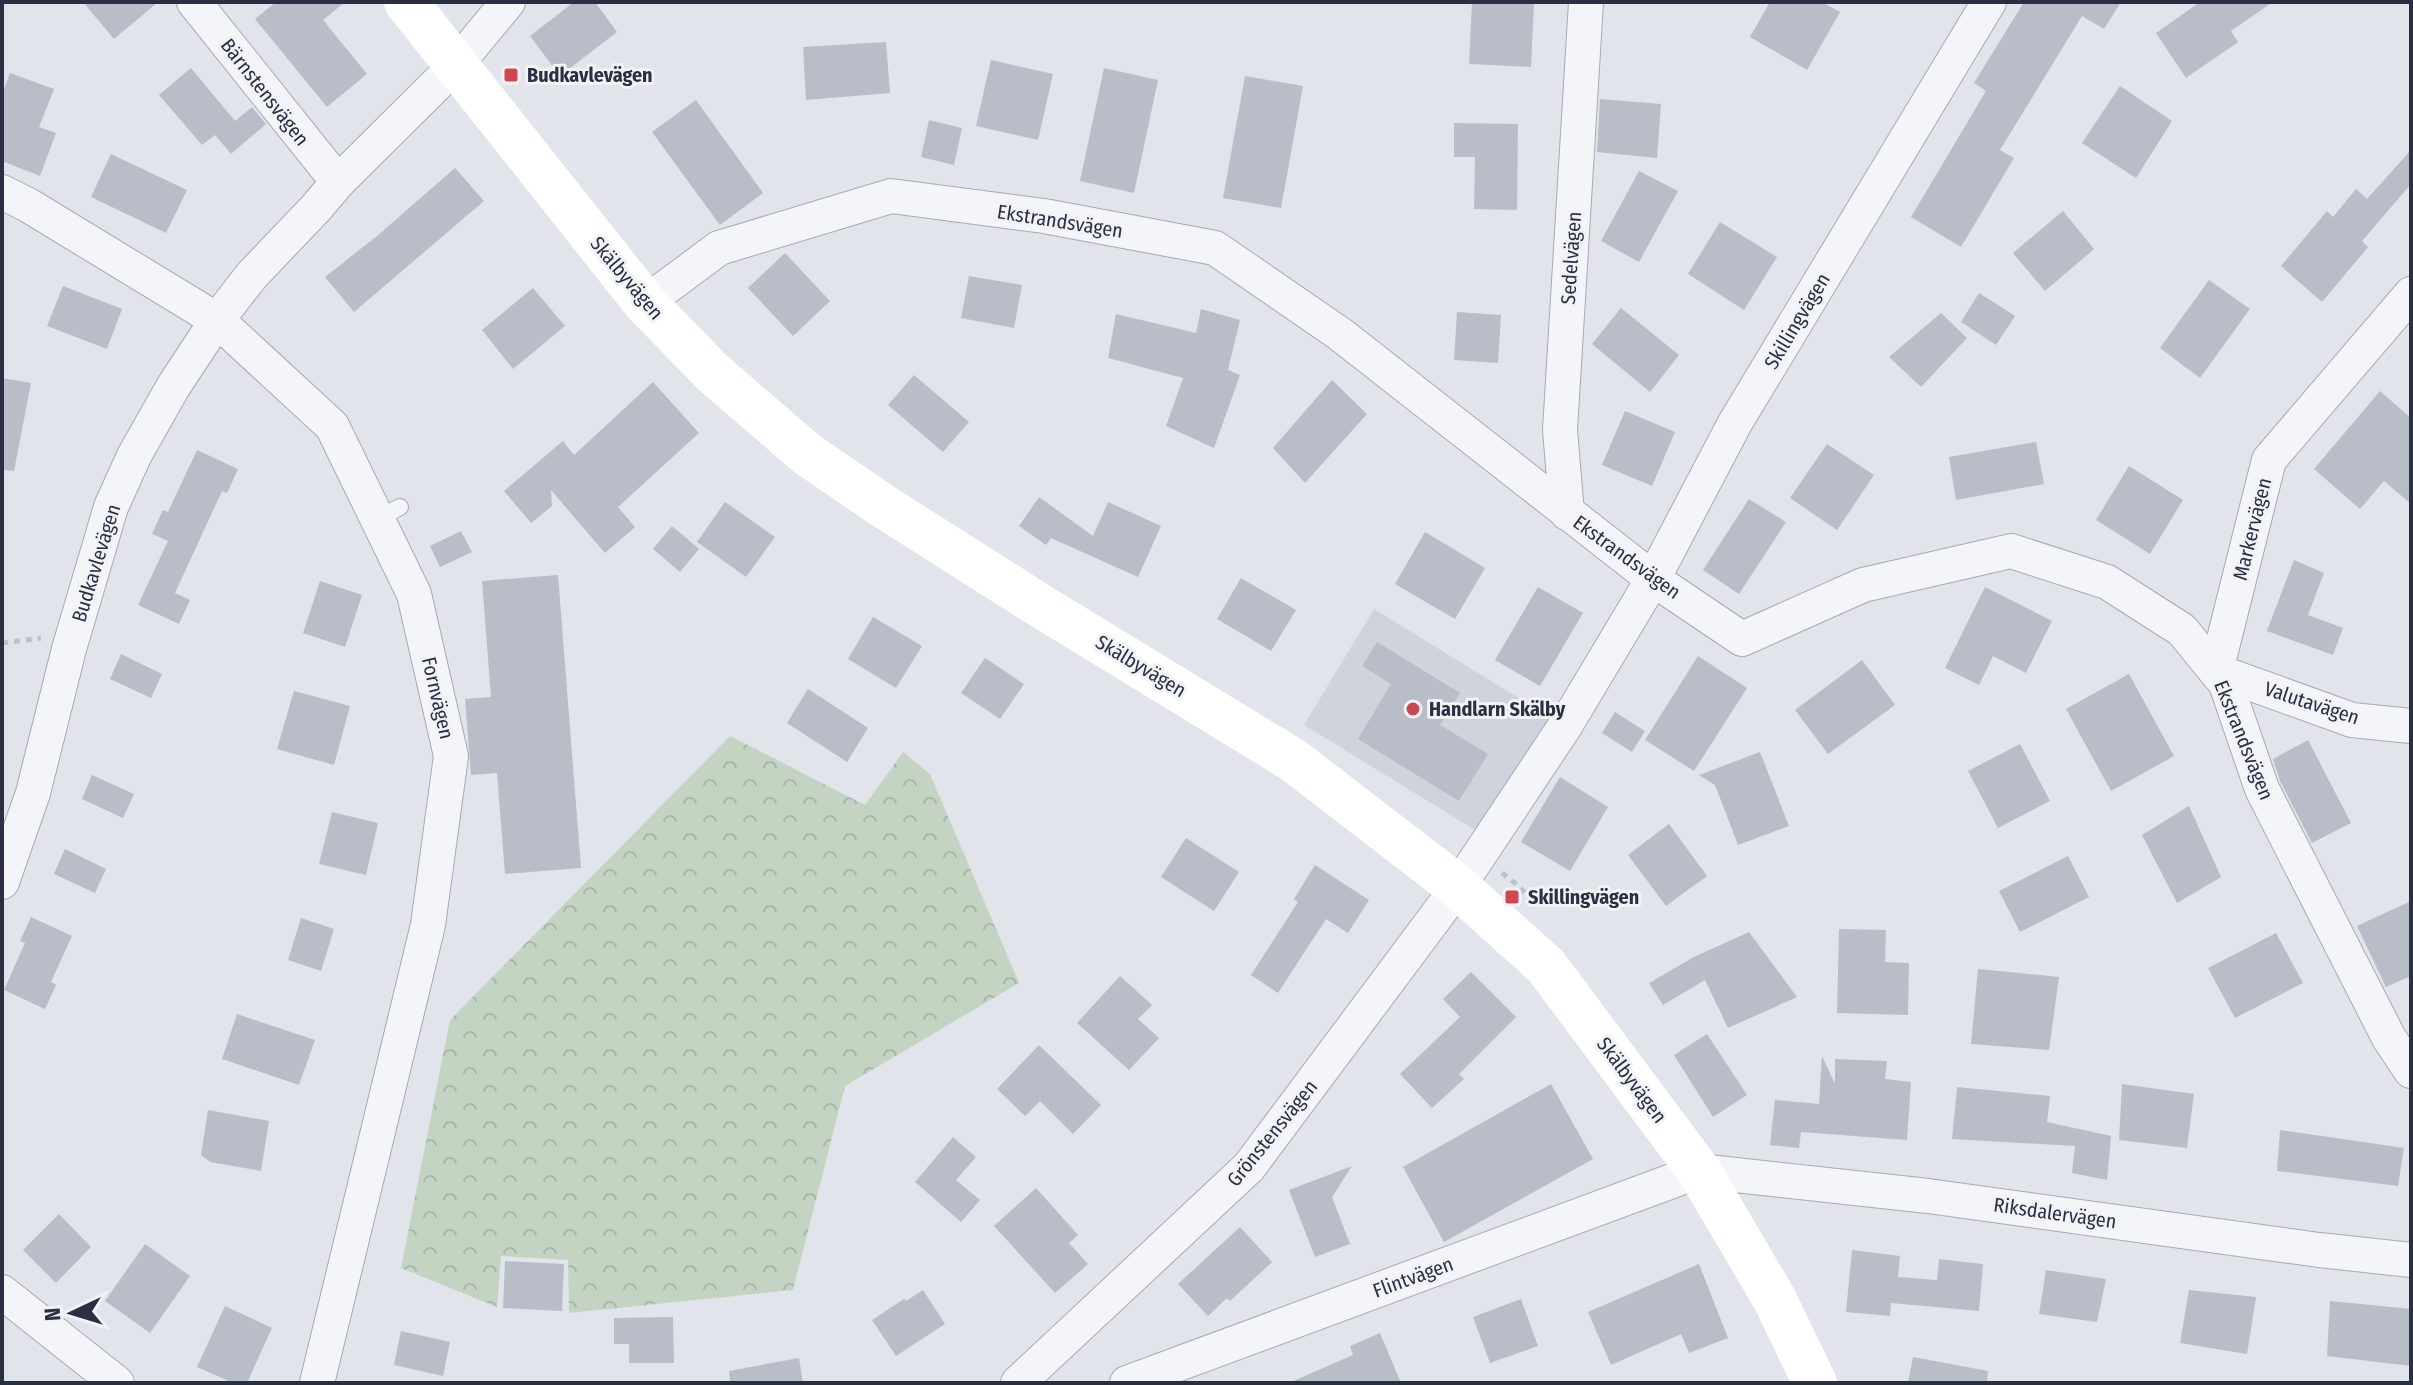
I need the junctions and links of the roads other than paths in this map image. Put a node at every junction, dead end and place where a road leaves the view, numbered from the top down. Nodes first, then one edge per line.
1 (194, 2) edge
2 (406, 2) edge
3 (508, 2) edge
4 (1586, 2) edge
5 (1989, 2) edge
6 (455, 66) junction
7 (338, 182) junction
8 (2, 192) edge
9 (2411, 294) edge
10 (645, 303) junction
11 (217, 320) junction
12 (1567, 513) junction
13 (1653, 579) junction
14 (2216, 671) junction
15 (2411, 726) edge
16 (2, 882) edge
17 (1458, 887) junction
18 (2411, 1071) edge
19 (1699, 1171) junction
20 (2411, 1260) edge
21 (2, 1292) edge
22 (117, 1383) edge
23 (317, 1383) edge
24 (1018, 1383) edge
25 (1127, 1383) edge
26 (1815, 1383) edge

1 - 7 street, Bärnstensvägen
2 - 6 street, Skälbyvägen
3 - 6 street, Budkavlevägen
4 - 12 street, Sedelvägen
5 - 13 street, Skillingvägen
6 - 7 street, Budkavlevägen
6 - 10 street, Skälbyvägen
7 - 11 street, Budkavlevägen
8 - 11 street, Fornvägen
9 - 14 street, Markervägen
10 - 12 street, Ekstrandsvägen
10 - 17 street, Skälbyvägen
11 - 16 street, Budkavlevägen
11 - 23 street, Fornvägen
12 - 13 street, Ekstrandsvägen
13 - 14 street, Ekstrandsvägen
13 - 17 street, Skillingvägen
14 - 15 street, Valutavägen
14 - 18 street, Ekstrandsvägen
17 - 19 street, Skälbyvägen
17 - 24 street, Grönstensvägen
19 - 20 street, Riksdalervägen
19 - 25 street, Flintvägen
19 - 26 street, Skälbyvägen
21 - 22 street

